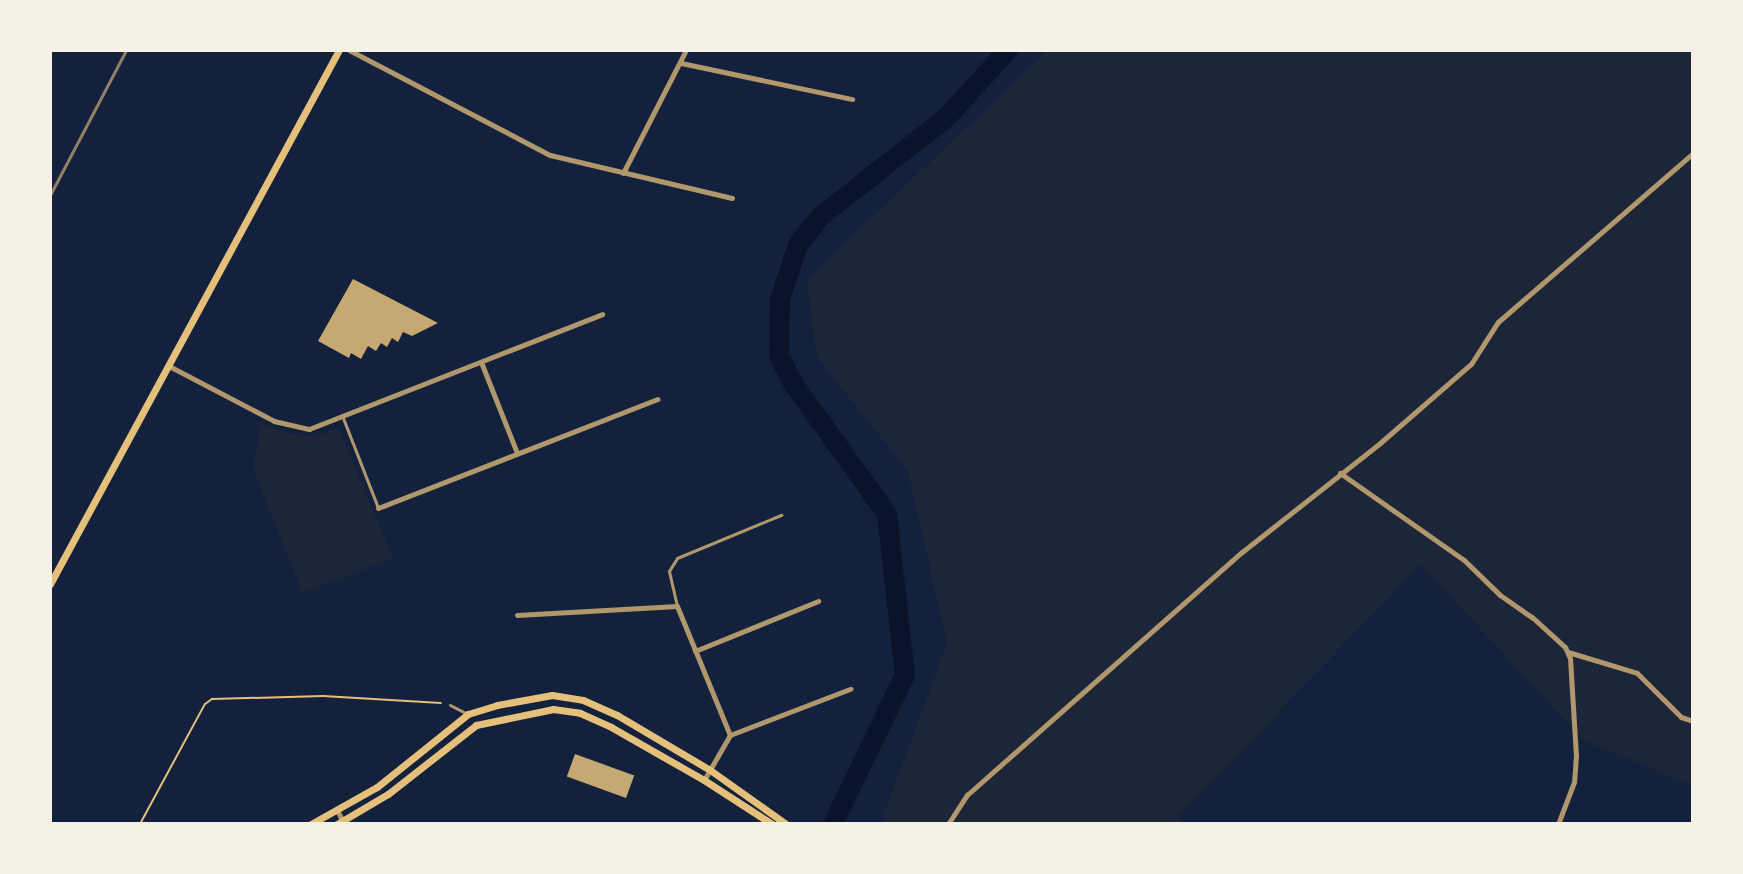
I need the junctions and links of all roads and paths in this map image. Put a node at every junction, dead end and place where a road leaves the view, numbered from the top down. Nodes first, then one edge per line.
1 (339, 50) edge
2 (349, 50) edge
3 (686, 50) edge
4 (681, 63) junction
5 (852, 99) dead end
6 (1693, 153) edge
7 (623, 173) junction
8 (732, 198) dead end
9 (602, 314) dead end
10 (481, 362) junction
11 (169, 366) junction
12 (658, 399) dead end
13 (343, 418) junction
14 (517, 453) junction
15 (1340, 473) junction
16 (378, 508) joint
17 (781, 515) dead end
18 (50, 584) edge
19 (818, 601) dead end
20 (677, 606) junction
21 (517, 615) dead end
22 (695, 651) junction
23 (1567, 652) junction
24 (850, 689) dead end
25 (450, 705) joint
26 (468, 714) junction
27 (1693, 721) edge
28 (730, 735) junction
29 (412, 758) junction
30 (420, 768) junction
31 (710, 770) junction
32 (704, 780) junction
33 (337, 810) junction
34 (784, 822) edge
35 (341, 823) edge
36 (140, 824) edge
37 (311, 824) edge
38 (772, 824) edge
39 (948, 824) edge
40 (1558, 824) edge

1 - 11 main road
2 - 7 street
3 - 4 street
4 - 5 street
4 - 7 street
6 - 15 street
7 - 8 street
9 - 10 street
10 - 13 street
10 - 14 street
11 - 13 street
11 - 18 main road
12 - 14 street
13 - 16 lane
14 - 16 street
15 - 23 street
15 - 39 street
17 - 20 lane
19 - 22 street
20 - 21 street
20 - 22 street
22 - 28 street
23 - 27 street
23 - 40 street
24 - 28 street
25 - 26 lane
25 - 36 path
26 - 29 main road
26 - 31 main road
28 - 31 street
29 - 30 main road
29 - 33 main road
30 - 32 main road
30 - 35 main road
31 - 32 street
31 - 34 main road
32 - 38 main road
33 - 35 street
33 - 37 main road

